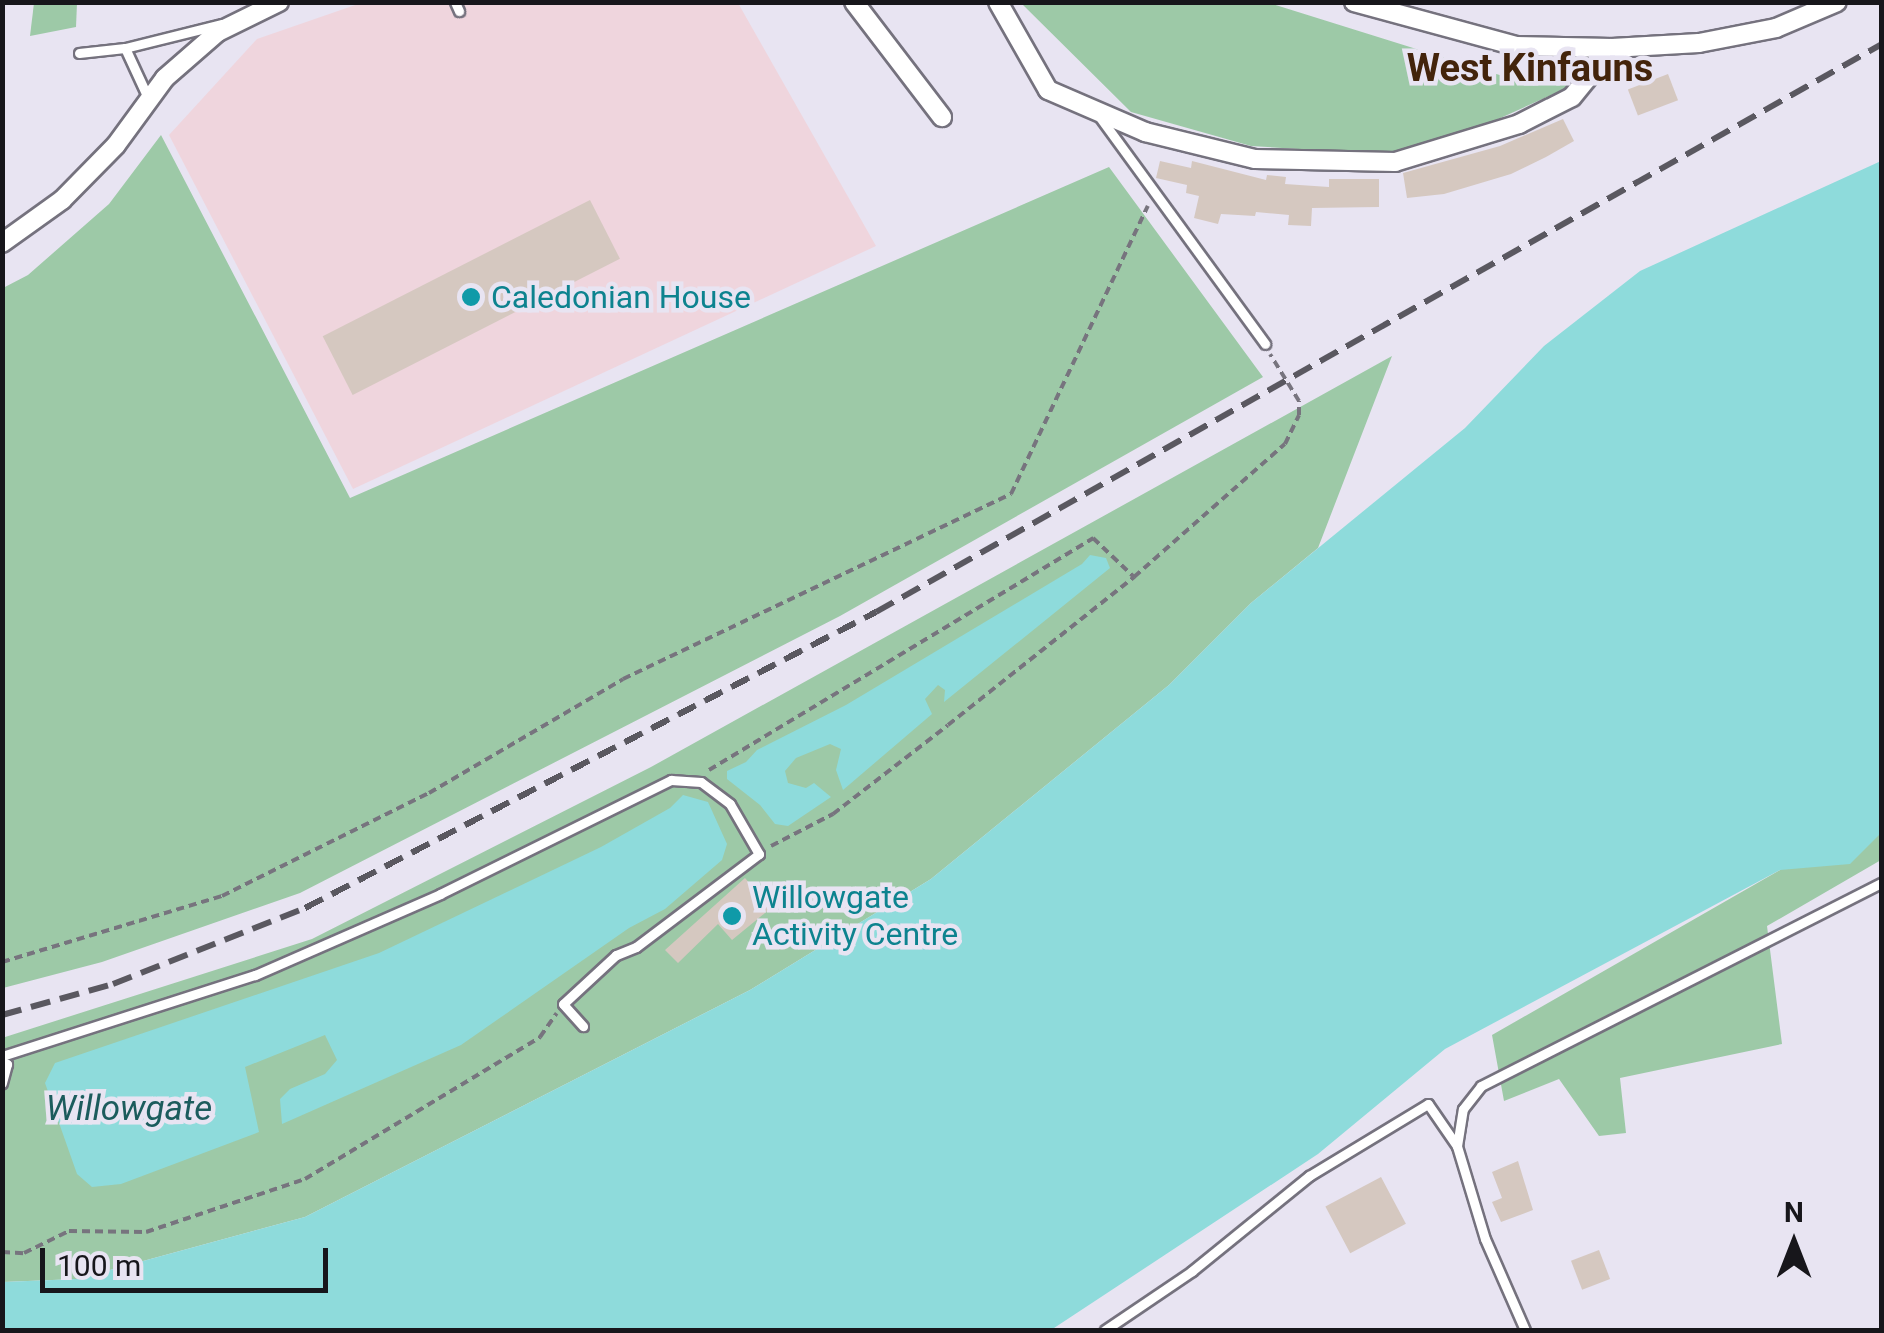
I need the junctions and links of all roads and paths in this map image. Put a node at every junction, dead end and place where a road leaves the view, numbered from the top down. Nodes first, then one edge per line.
1 (279, 2) edge
2 (854, 2) edge
3 (998, 2) edge
4 (1354, 2) edge
5 (1837, 2) edge
6 (1401, 9) edge
7 (248, 17) junction
8 (126, 48) junction
9 (1612, 48) junction
10 (79, 52) dead end
11 (149, 100) junction
12 (1095, 110) junction
13 (942, 117) dead end
14 (1154, 192) junction
15 (2, 242) edge
16 (1264, 344) joint
17 (1134, 576) junction
18 (692, 780) junction
19 (759, 854) junction
20 (1882, 883) edge
21 (2, 962) edge
22 (563, 1004) junction
23 (583, 1026) dead end
24 (2, 1059) edge
25 (2, 1083) edge
26 (1457, 1146) junction
27 (2, 1252) edge
28 (1105, 1330) edge
29 (1525, 1330) edge

1 - 7 street
2 - 13 street
3 - 12 street
4 - 6 street
5 - 9 street
6 - 9 street
7 - 8 lane
7 - 11 street
8 - 10 lane
8 - 11 lane
9 - 12 street
11 - 15 street
12 - 14 lane
14 - 16 lane
14 - 21 path
16 - 17 path
17 - 18 path
17 - 19 path
18 - 19 lane
18 - 24 lane
19 - 22 lane
20 - 26 lane
22 - 23 lane
22 - 27 path
24 - 25 lane
26 - 28 lane
26 - 29 lane

